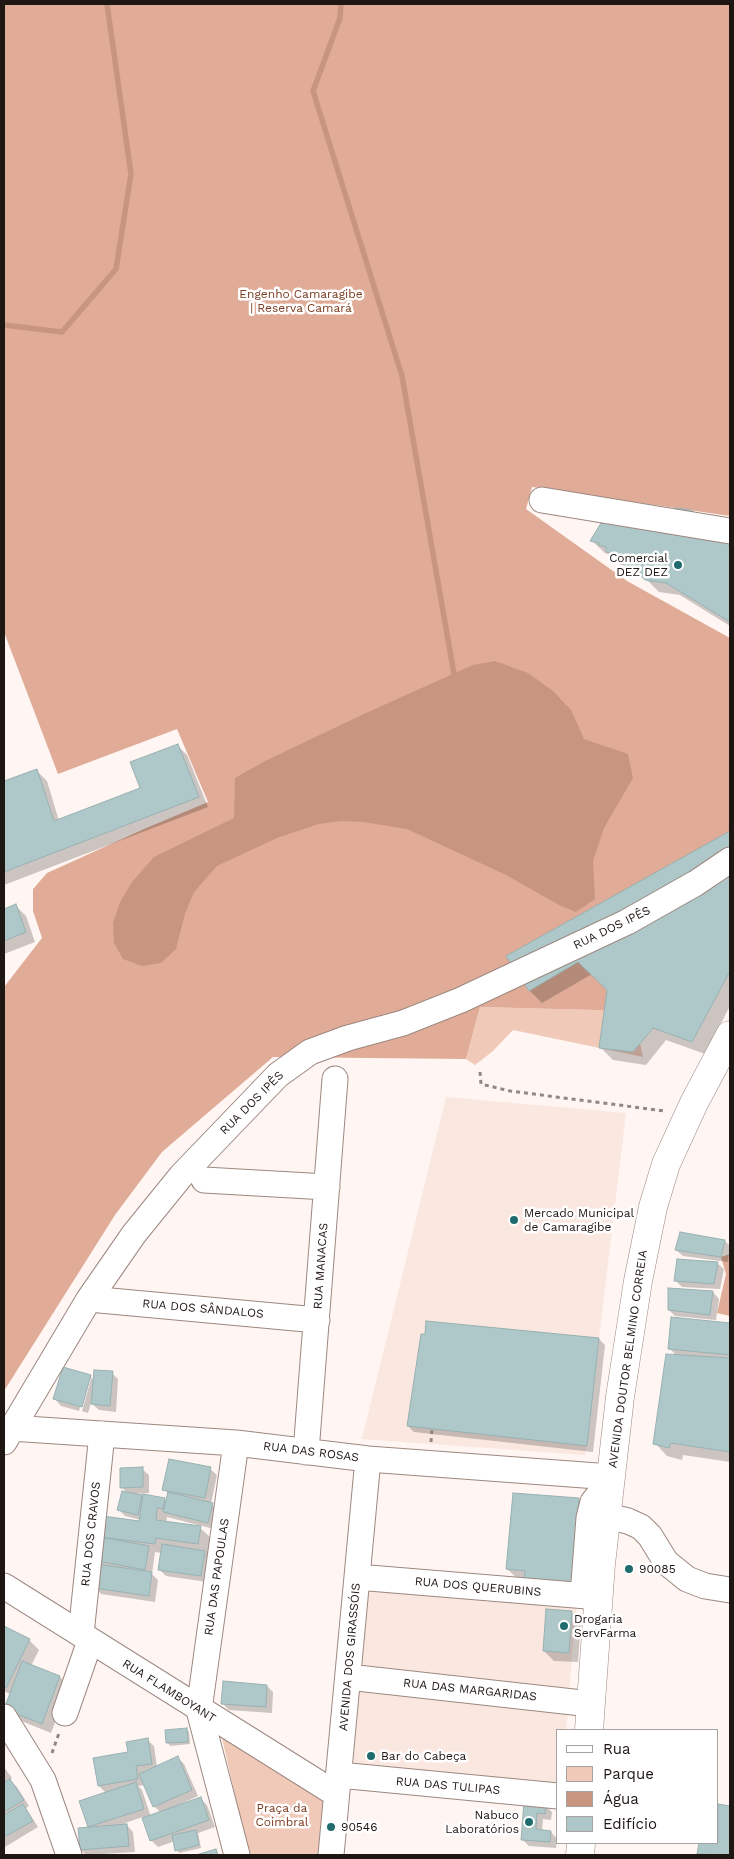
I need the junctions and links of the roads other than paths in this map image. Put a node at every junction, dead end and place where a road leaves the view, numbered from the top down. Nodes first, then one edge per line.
1 (542, 500) dead end
2 (730, 531) edge
3 (730, 860) edge
4 (730, 1035) edge
5 (335, 1080) dead end
6 (204, 1180) dead end
7 (327, 1187) junction
8 (89, 1298) junction
9 (317, 1320) junction
10 (102, 1434) junction
11 (7, 1435) edge
12 (236, 1444) junction
13 (306, 1452) junction
14 (368, 1459) junction
15 (610, 1482) junction
16 (607, 1516) junction
17 (357, 1577) junction
18 (4, 1586) edge
19 (730, 1590) edge
20 (591, 1596) junction
21 (85, 1637) junction
22 (348, 1677) junction
23 (591, 1704) junction
24 (199, 1710) junction
25 (65, 1713) road end
26 (4, 1717) edge
27 (589, 1729) edge
28 (337, 1785) junction
29 (556, 1796) edge
30 (69, 1855) edge
31 (237, 1855) edge
32 (331, 1855) edge

1 - 2 street
3 - 8 street, RUA DOS IPÊS
4 - 15 main road, AVENIDA DOUTOR BELMINO CORREIA
5 - 7 street, RUA MANACAS
6 - 7 street
7 - 9 street, RUA MANACAS
8 - 9 street, RUA DOS SÂNDALOS
8 - 11 street, RUA DOS IPÊS
9 - 13 street, RUA MANACAS
10 - 11 street, RUA DAS ROSAS
10 - 12 street, RUA DAS ROSAS
10 - 21 street, RUA DOS CRAVOS
12 - 13 street, RUA DAS ROSAS
12 - 24 street, RUA DAS PAPOULAS
13 - 14 street, RUA DAS ROSAS
14 - 15 street, RUA DAS ROSAS
14 - 17 street, AVENIDA DOS GIRASSÓIS
15 - 16 main road, AVENIDA DOUTOR BELMINO CORREIA
15 - 20 street
16 - 19 street
16 - 20 main road, AVENIDA DOUTOR BELMINO CORREIA
17 - 20 street, RUA DOS QUERUBINS
17 - 22 street, AVENIDA DOS GIRASSÓIS
18 - 21 street, RUA FLAMBOYANT
20 - 23 main road, AVENIDA DOUTOR BELMINO CORREIA
21 - 24 street, RUA FLAMBOYANT
21 - 25 street, RUA DOS CRAVOS
22 - 23 street, RUA DAS MARGARIDAS
22 - 28 street, AVENIDA DOS GIRASSÓIS
23 - 27 main road, AVENIDA DOUTOR BELMINO CORREIA
24 - 28 street, RUA FLAMBOYANT
24 - 31 street
26 - 30 street
28 - 29 street, RUA DAS TULIPAS
28 - 32 street, AVENIDA DOS GIRASSÓIS

